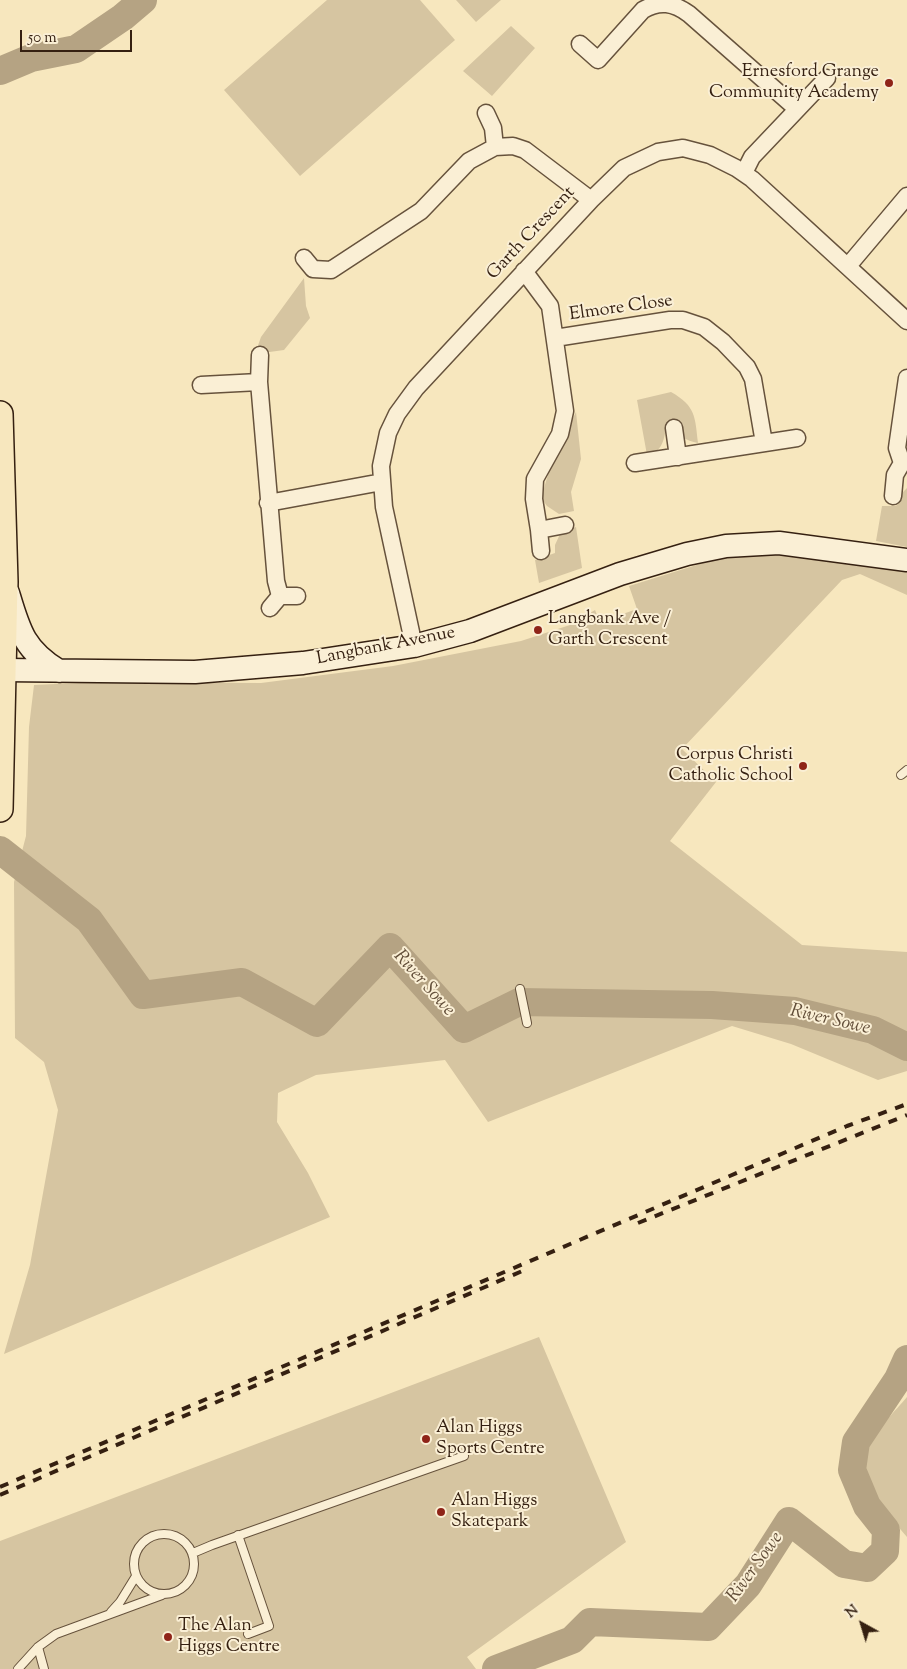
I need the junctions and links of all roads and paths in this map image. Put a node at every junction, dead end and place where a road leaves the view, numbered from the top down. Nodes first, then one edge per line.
1 (580, 44) dead end
2 (827, 78) dead end
3 (797, 109) junction
4 (486, 112) dead end
5 (495, 147) junction
6 (744, 173) junction
7 (907, 196) edge
8 (591, 200) junction
9 (304, 258) dead end
10 (848, 266) junction
11 (524, 271) junction
12 (907, 321) edge
13 (555, 338) junction
14 (260, 355) dead end
15 (907, 378) edge
16 (259, 382) junction
17 (201, 385) dead end
18 (0, 414) edge
19 (674, 428) dead end
20 (797, 438) dead end
21 (764, 443) junction
22 (678, 457) junction
23 (635, 463) dead end
24 (904, 465) edge
25 (382, 482) junction
26 (892, 496) dead end
27 (268, 503) junction
28 (565, 525) dead end
29 (539, 530) junction
30 (540, 551) dead end
31 (907, 560) edge
32 (5, 582) junction
33 (297, 596) dead end
34 (414, 646) junction
35 (4, 670) junction
36 (59, 670) junction
37 (1, 798) edge
38 (0, 809) edge
39 (520, 989) dead end
40 (527, 1023) dead end
41 (464, 1456) dead end
42 (238, 1535) junction
43 (193, 1554) junction
44 (136, 1576) junction
45 (162, 1595) junction
46 (109, 1613) junction
47 (248, 1634) dead end
48 (38, 1647) junction
49 (18, 1669) edge
50 (44, 1669) edge

1 - 3 street
2 - 3 street
3 - 6 street
4 - 5 street
5 - 8 street
5 - 9 street
6 - 8 street, Garth Crescent
6 - 10 street, Garth Crescent
7 - 10 street
8 - 11 street, Garth Crescent
10 - 12 street, Garth Crescent
11 - 13 street
11 - 25 street, Garth Crescent
13 - 21 street, Elmore Close
13 - 29 street
14 - 16 street
15 - 24 street
16 - 17 street
16 - 27 street
18 - 32 main road
19 - 22 street
20 - 21 street
21 - 22 street
22 - 23 street
24 - 26 street
25 - 27 street
25 - 34 street, Garth Crescent
27 - 33 street
28 - 29 street
29 - 30 street
31 - 34 street, Langbank Avenue
32 - 35 main road
32 - 36 street
34 - 36 street, Langbank Avenue
35 - 36 street, Langbank Avenue
35 - 37 main road
37 - 38 main road
39 - 40 lane
41 - 42 lane
42 - 43 lane
42 - 47 lane
43 - 44 lane
43 - 45 lane
44 - 45 lane
44 - 46 lane
45 - 46 lane
46 - 48 lane
48 - 49 lane
48 - 50 lane

